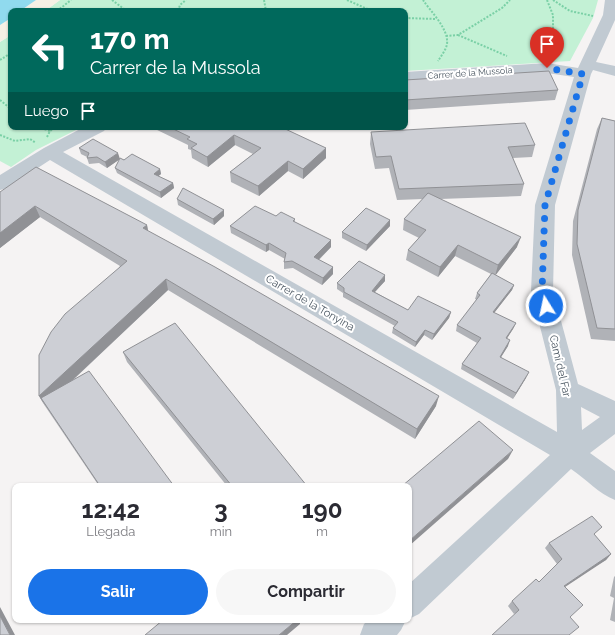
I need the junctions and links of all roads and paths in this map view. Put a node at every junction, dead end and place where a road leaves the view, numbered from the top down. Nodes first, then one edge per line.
1 (71, 0) edge
2 (112, 0) edge
3 (186, 0) edge
4 (348, 0) edge
5 (423, 0) edge
6 (510, 0) edge
7 (547, 0) edge
8 (553, 0) edge
9 (612, 0) edge
10 (61, 8) edge
11 (122, 8) edge
12 (179, 8) edge
13 (365, 8) edge
14 (596, 16) dead end
15 (408, 18) edge
16 (436, 19) junction
17 (458, 35) junction
18 (446, 36) junction
19 (557, 58) dead end
20 (512, 59) dead end
21 (585, 69) junction
22 (615, 71) edge
23 (438, 75) junction
24 (408, 77) edge
25 (0, 100) edge
26 (8, 107) edge
27 (47, 130) edge
28 (92, 130) edge
29 (50, 131) dead end
30 (0, 135) edge
31 (30, 139) dead end
32 (50, 152) junction
33 (0, 184) edge
34 (568, 390) junction
35 (615, 412) edge
36 (615, 420) edge
37 (570, 453) junction
38 (615, 488) edge
39 (412, 601) edge
40 (388, 623) edge
41 (375, 635) edge

1 - 10 path
2 - 11 path
3 - 12 path
4 - 13 path
5 - 16 path
6 - 17 path
7 - 19 path
8 - 14 path
9 - 21 street, Camí del Far
15 - 16 path
16 - 18 path
17 - 18 path
17 - 20 path
18 - 23 path
21 - 22 street, Carrer de la Mussola
21 - 23 street, Carrer de la Mussola
21 - 34 street, Camí del Far
23 - 24 street, Carrer de la Mussola
25 - 26 path
27 - 29 path
28 - 32 street
30 - 31 path
32 - 33 street
32 - 37 street, Carrer de la Tonyina
34 - 35 street
34 - 37 street, Camí del Far
36 - 37 street
37 - 38 street, Carrer de la Tonyina
37 - 39 street
40 - 41 street

